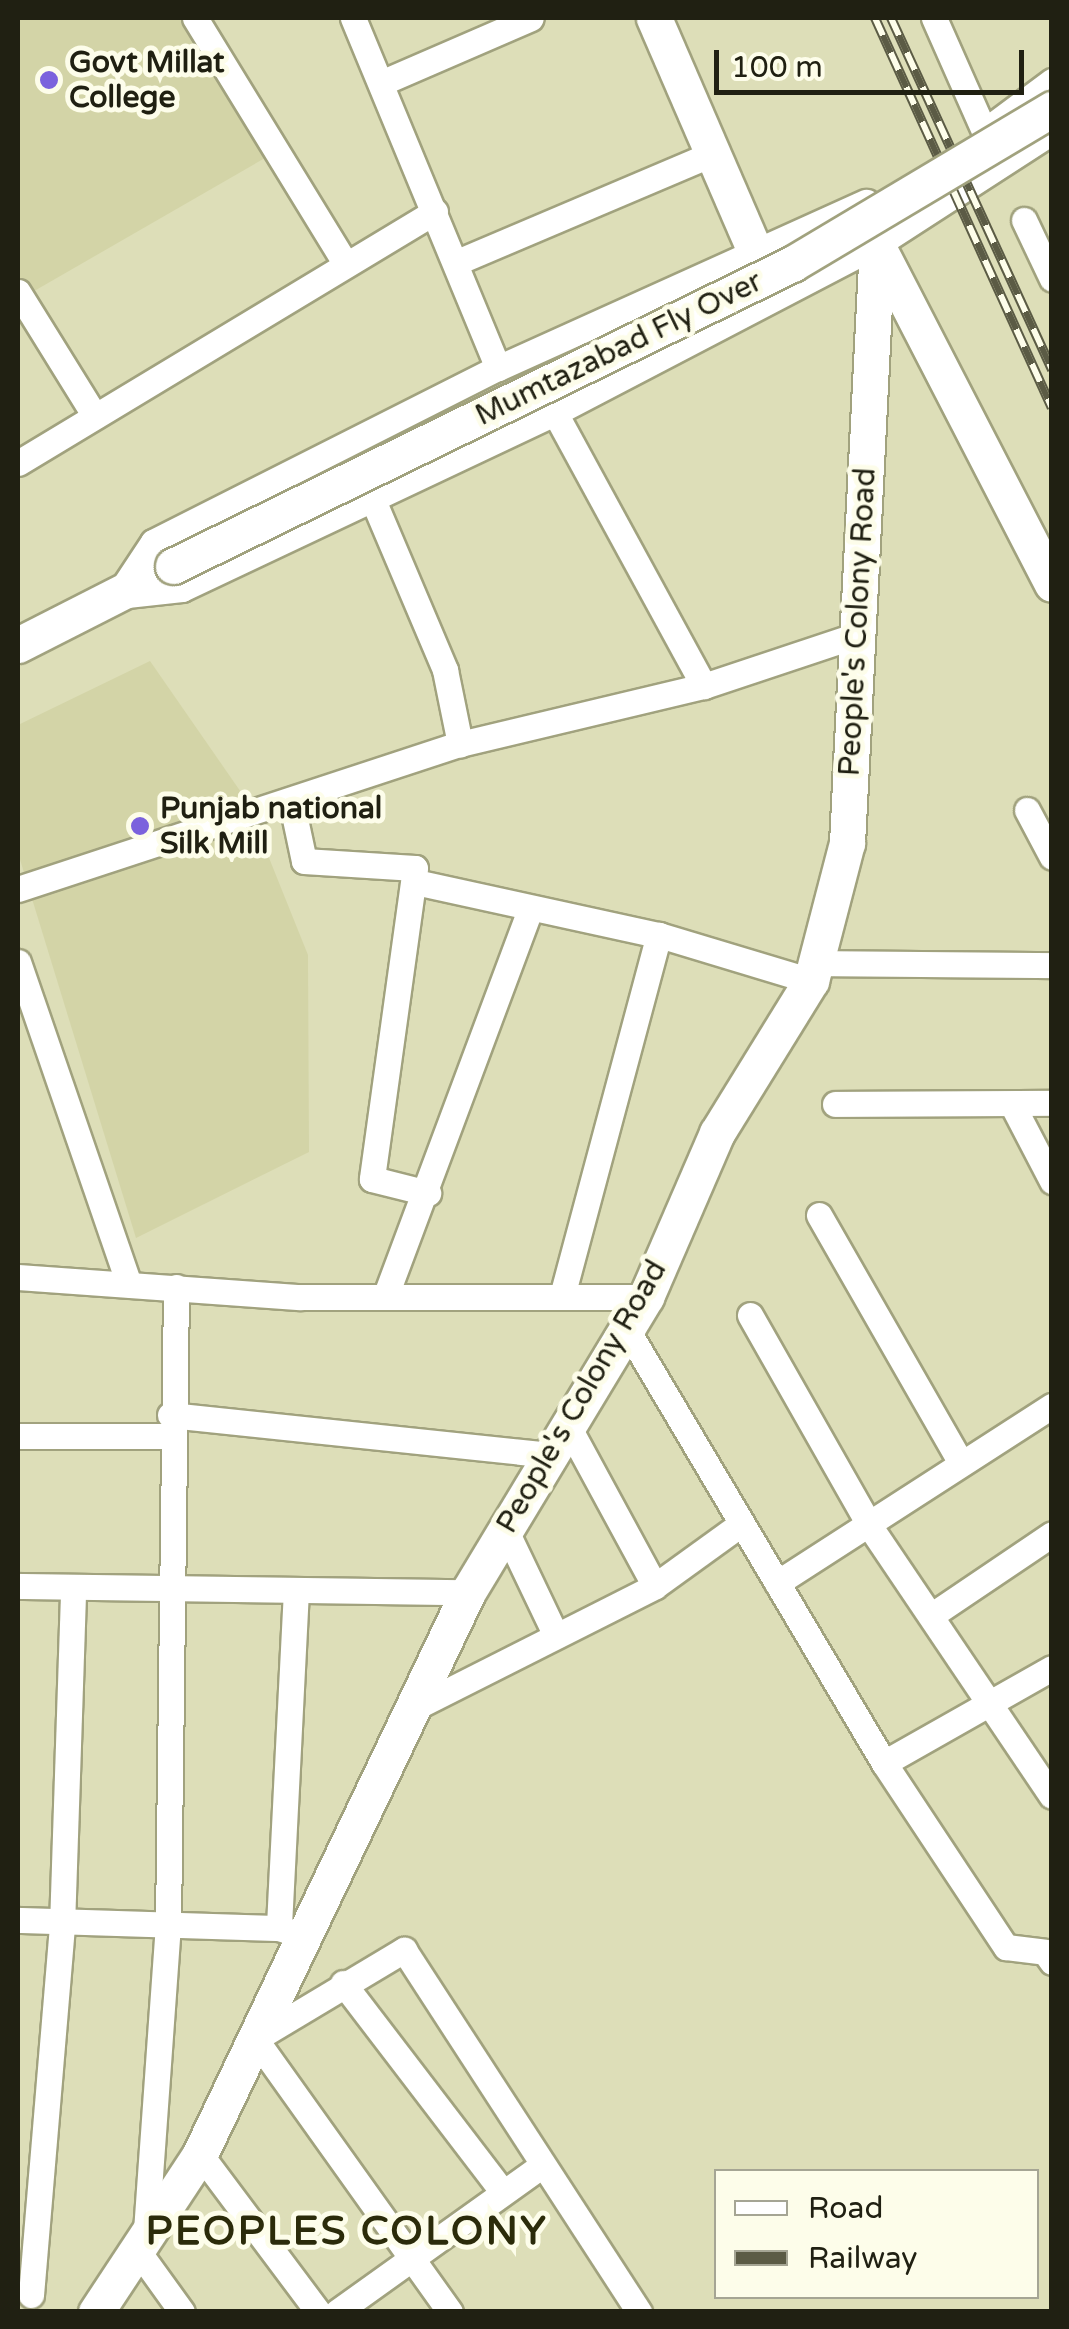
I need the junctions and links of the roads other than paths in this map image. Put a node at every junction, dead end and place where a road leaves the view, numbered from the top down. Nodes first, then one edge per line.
1 (195, 18) edge
2 (353, 18) edge
3 (531, 18) edge
4 (654, 18) edge
5 (934, 18) edge
6 (1052, 81) edge
7 (381, 83) junction
8 (1052, 110) edge
9 (984, 131) junction
10 (1052, 132) edge
11 (712, 154) junction
12 (435, 211) junction
13 (1024, 220) dead end
14 (877, 245) junction
15 (755, 251) junction
16 (457, 262) junction
17 (346, 264) junction
18 (1052, 279) edge
19 (18, 292) edge
20 (498, 368) junction
21 (556, 413) junction
22 (96, 416) junction
23 (18, 463) edge
24 (373, 500) junction
25 (1052, 584) edge
26 (117, 596) junction
27 (857, 635) junction
28 (18, 645) edge
29 (704, 686) junction
30 (460, 744) junction
31 (292, 800) junction
32 (1027, 810) dead end
33 (1052, 856) edge
34 (415, 882) junction
35 (18, 889) edge
36 (530, 910) junction
37 (658, 935) junction
38 (18, 962) edge
39 (1052, 964) edge
40 (814, 972) junction
41 (1052, 1103) edge
42 (835, 1104) dead end
43 (1013, 1106) junction
44 (1052, 1181) edge
45 (428, 1193) junction
46 (819, 1216) dead end
47 (18, 1277) edge
48 (129, 1284) junction
49 (176, 1287) junction
50 (387, 1292) junction
51 (562, 1296) junction
52 (646, 1297) junction
53 (750, 1315) dead end
54 (626, 1328) junction
55 (1052, 1406) edge
56 (170, 1425) junction
57 (568, 1426) junction
58 (18, 1436) edge
59 (548, 1455) junction
60 (960, 1463) junction
61 (740, 1524) junction
62 (870, 1528) junction
63 (506, 1532) junction
64 (1052, 1534) edge
65 (777, 1583) junction
66 (18, 1586) edge
67 (655, 1586) junction
68 (74, 1587) junction
69 (172, 1587) junction
70 (296, 1590) junction
71 (468, 1592) junction
72 (935, 1613) junction
73 (556, 1636) junction
74 (1052, 1668) edge
75 (412, 1708) junction
76 (992, 1708) junction
77 (884, 1763) junction
78 (1052, 1796) edge
79 (18, 1920) edge
80 (168, 1925) junction
81 (62, 1926) junction
82 (290, 1932) junction
83 (1052, 1962) edge
84 (343, 1983) junction
85 (254, 2039) junction
86 (200, 2154) junction
87 (542, 2165) junction
88 (503, 2192) junction
89 (142, 2243) junction
90 (412, 2256) junction
91 (31, 2295) edge
92 (96, 2312) edge
93 (182, 2312) edge
94 (318, 2312) edge
95 (338, 2312) edge
96 (450, 2312) edge
97 (639, 2312) edge

1 - 17 street
2 - 7 street
3 - 7 street
4 - 11 street
5 - 9 street
6 - 9 street
7 - 12 street
8 - 26 street, Mumtazabad Fly Over, bridge
9 - 15 street
10 - 14 street
11 - 15 street
11 - 16 street
12 - 16 street
12 - 17 street
13 - 18 street
14 - 21 street
14 - 25 street
14 - 27 street, People's Colony Road
15 - 20 street
16 - 20 street
17 - 22 street
19 - 22 street
20 - 26 street
21 - 24 street
21 - 29 street
22 - 23 street
24 - 26 street
24 - 30 street
26 - 28 street, Mumtazabad Fly Over
27 - 29 street
27 - 40 street, People's Colony Road
29 - 30 street
30 - 31 street
31 - 34 street
31 - 35 street
32 - 33 street
34 - 36 street
34 - 45 street
36 - 37 street
36 - 45 street
37 - 40 street
37 - 51 street
38 - 48 street
39 - 40 street
40 - 52 street, People's Colony Road
41 - 43 street
42 - 43 street
43 - 44 street
45 - 50 street
46 - 60 street
47 - 48 street
48 - 49 street
49 - 50 street
49 - 56 street
50 - 51 street
51 - 52 street
52 - 54 street, People's Colony Road
53 - 62 street
54 - 57 street, People's Colony Road
54 - 61 street
55 - 60 street
56 - 58 street
56 - 59 street
56 - 69 street
57 - 59 street, People's Colony Road
57 - 67 street
59 - 63 street, People's Colony Road
60 - 62 street
61 - 65 street
61 - 67 street
62 - 65 street
62 - 72 street
63 - 71 street, People's Colony Road
63 - 73 street
64 - 72 street
65 - 77 street
66 - 68 street
67 - 73 street
68 - 69 street
68 - 81 street
69 - 70 street
69 - 80 street
70 - 71 street
70 - 82 street
71 - 75 street, People's Colony Road
72 - 76 street
73 - 75 street
74 - 76 street
75 - 82 street, People's Colony Road
76 - 77 street
76 - 78 street
77 - 83 street
79 - 81 street
80 - 81 street
80 - 82 street
80 - 89 street
81 - 91 street
82 - 85 street, People's Colony Road
84 - 85 street
84 - 87 street
84 - 88 street
85 - 86 street, People's Colony Road
85 - 90 street
86 - 89 street, People's Colony Road
86 - 94 street
87 - 88 street
87 - 97 street
88 - 90 street
89 - 92 street, People's Colony Road
89 - 93 street
90 - 95 street
90 - 96 street

